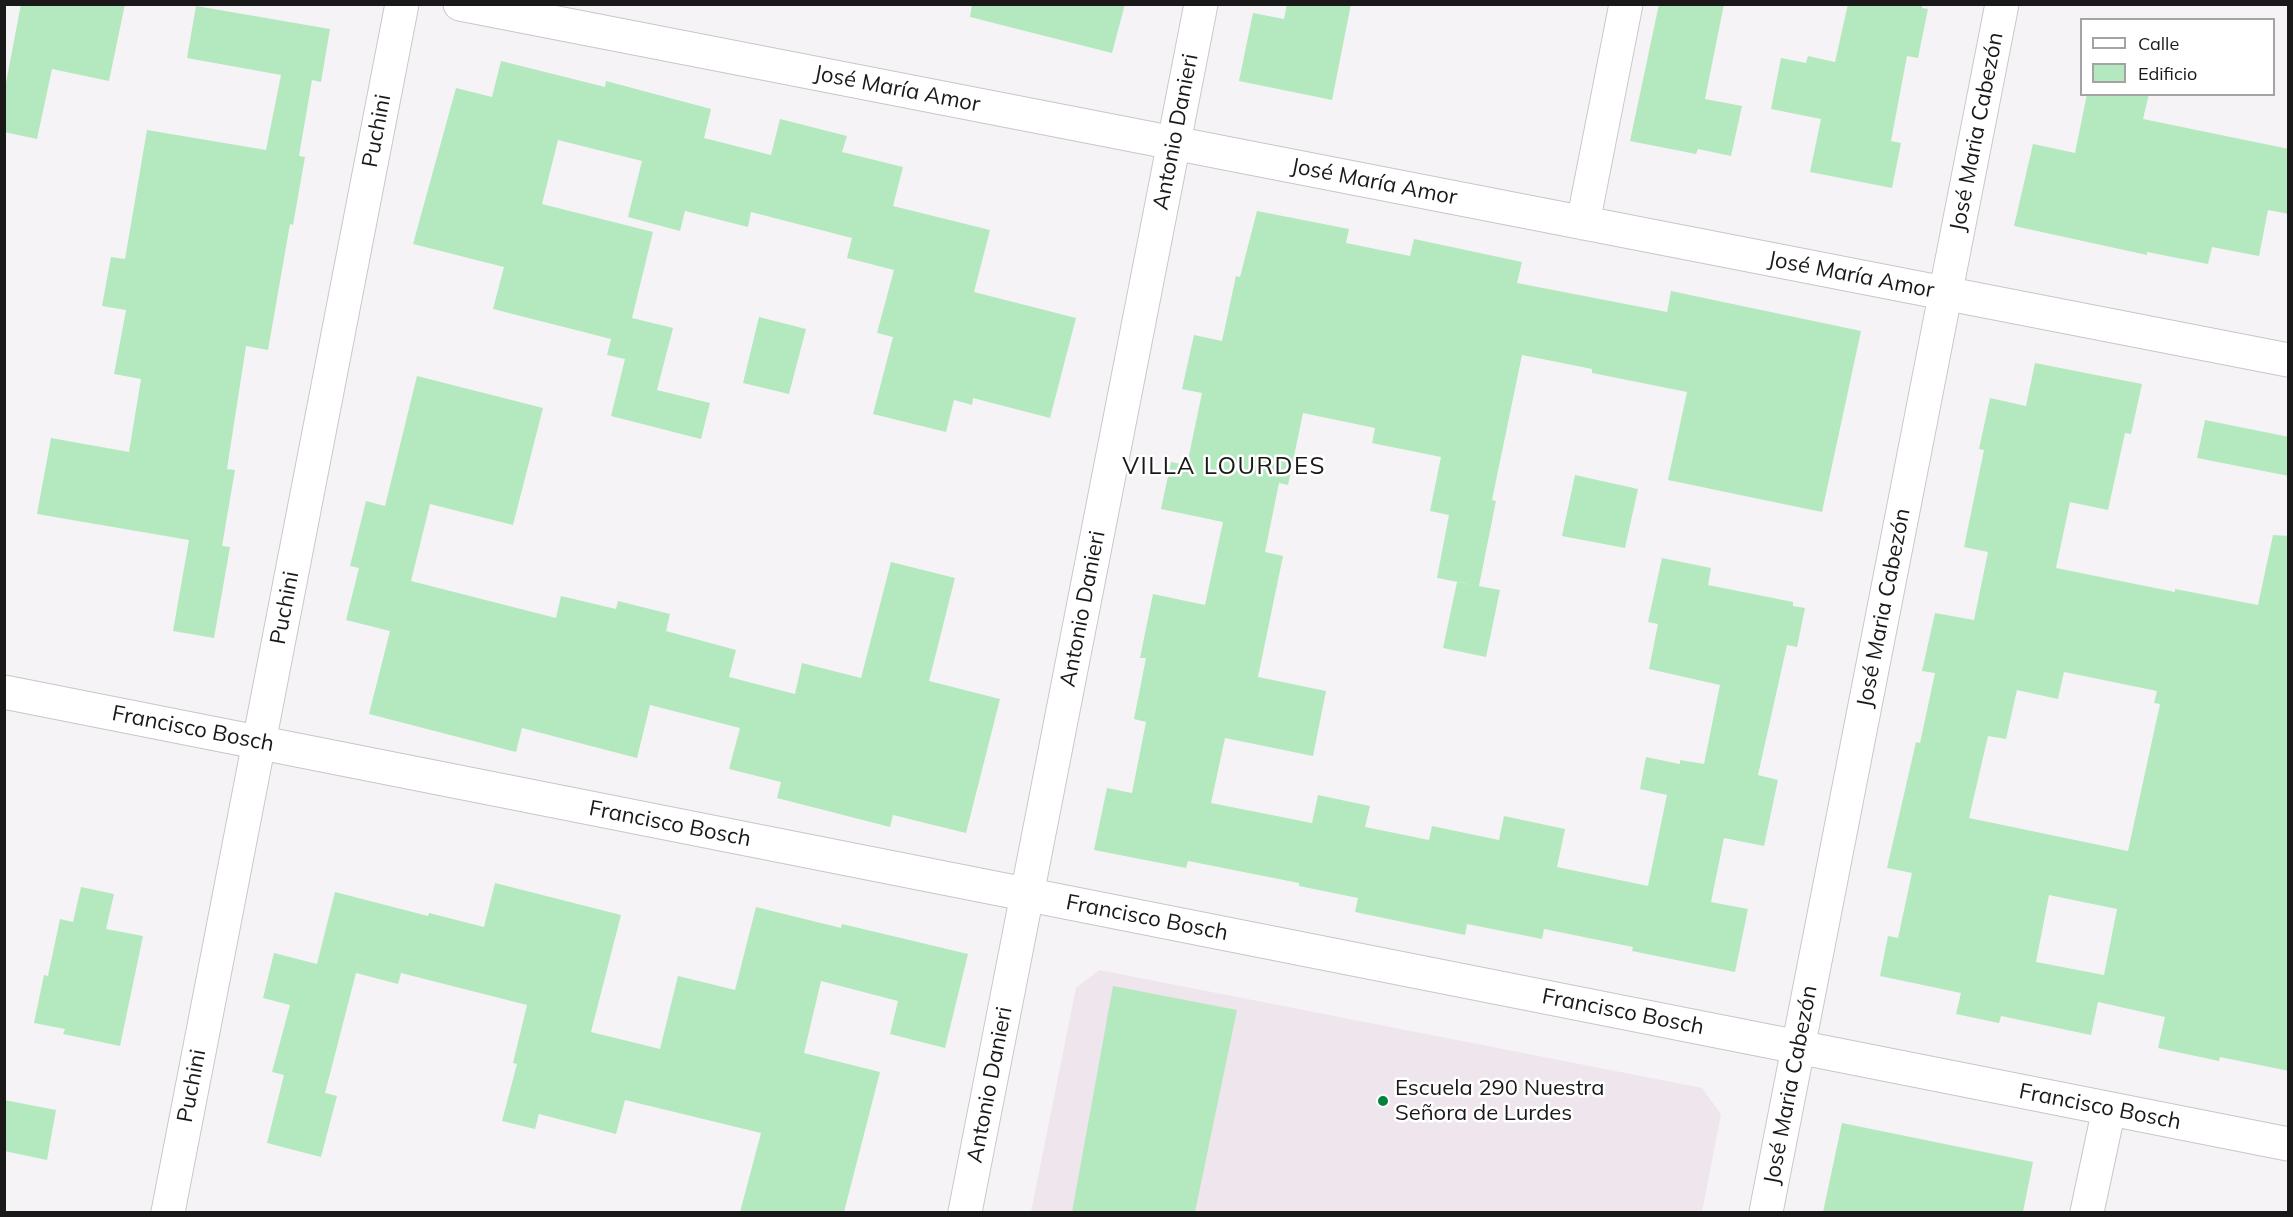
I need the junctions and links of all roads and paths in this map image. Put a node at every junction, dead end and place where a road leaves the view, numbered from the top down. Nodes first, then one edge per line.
1 (402, 4) edge
2 (460, 4) edge
3 (1201, 4) edge
4 (1626, 4) edge
5 (2002, 4) edge
6 (1174, 143) junction
7 (1583, 223) junction
8 (1946, 293) junction
9 (2289, 360) edge
10 (4, 692) edge
11 (259, 742) junction
12 (1027, 894) junction
13 (1798, 1047) junction
14 (2109, 1108) junction
15 (2289, 1144) edge
16 (168, 1212) edge
17 (965, 1212) edge
18 (1766, 1212) edge
19 (2087, 1212) edge

1 - 11 street, Puchini
2 - 6 street, José María Amor
3 - 6 street, Antonio Danieri
4 - 7 street
5 - 8 street, José Maria Cabezón
6 - 7 street, José María Amor
6 - 12 street, Antonio Danieri
7 - 8 street, José María Amor
8 - 9 street, José María Amor
8 - 13 street, José Maria Cabezón
10 - 11 street, Francisco Bosch
11 - 12 street, Francisco Bosch
11 - 16 street, Puchini
12 - 13 street, Francisco Bosch
12 - 17 street, Antonio Danieri
13 - 14 street, Francisco Bosch
13 - 18 street, José Maria Cabezón
14 - 15 street, Francisco Bosch
14 - 19 street

